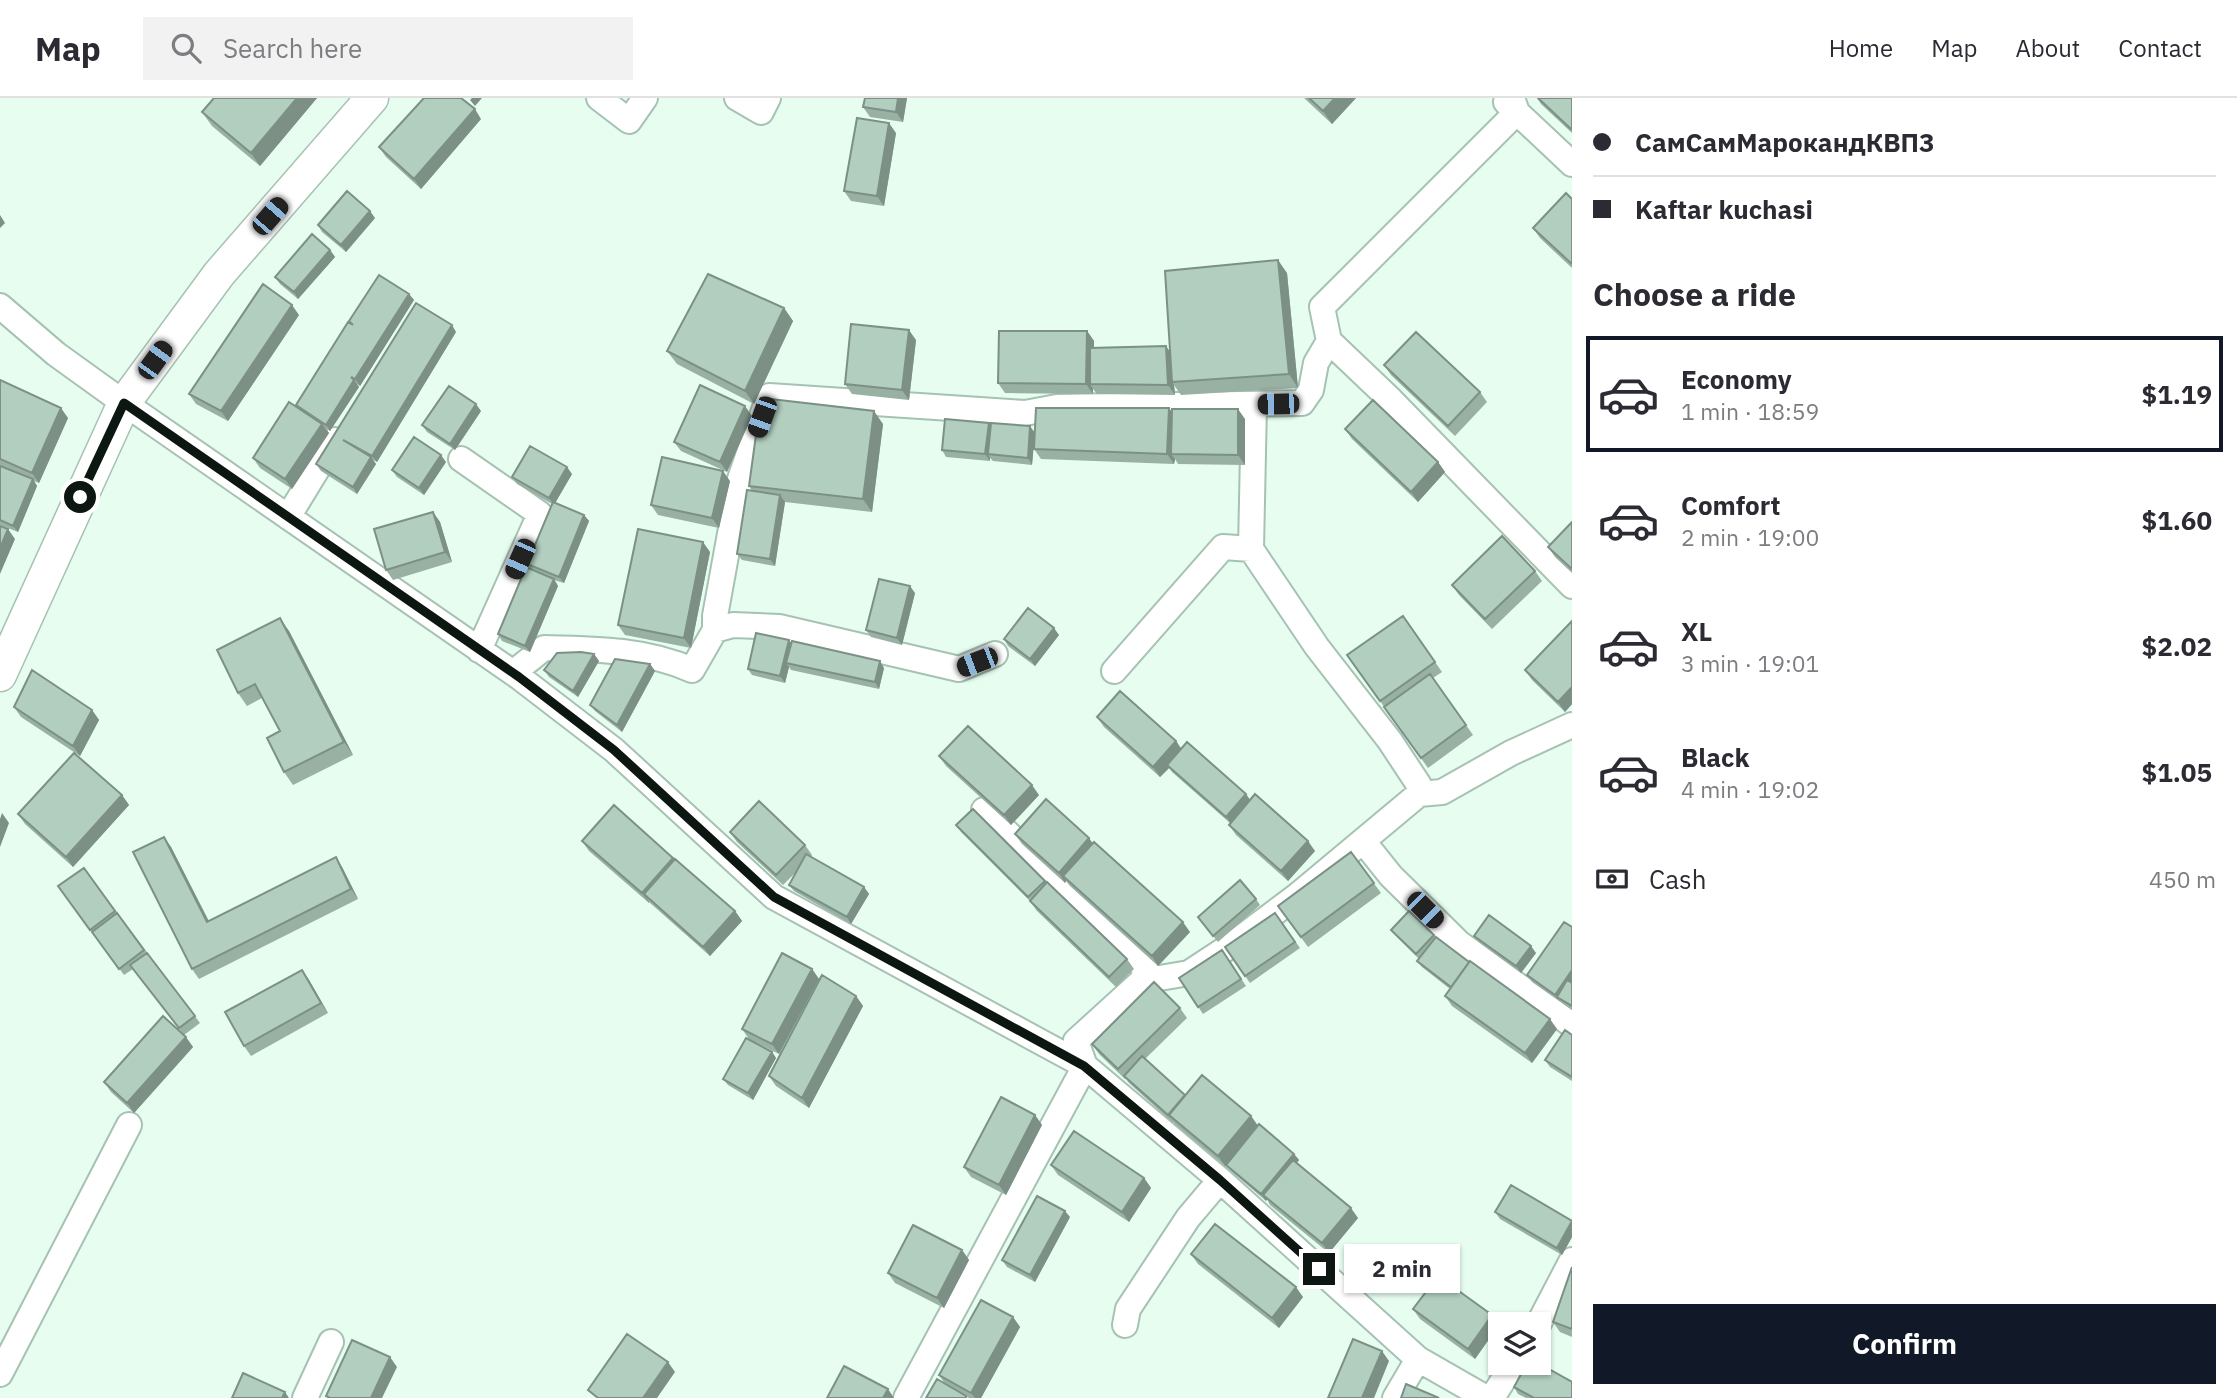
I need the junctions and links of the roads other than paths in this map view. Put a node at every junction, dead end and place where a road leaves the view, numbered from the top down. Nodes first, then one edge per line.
1 (372, 98) edge
2 (599, 98) edge
3 (645, 98) edge
4 (737, 98) edge
5 (768, 98) edge
6 (1511, 103) edge
7 (1572, 164) edge
8 (0, 306) edge
9 (1329, 341) junction
10 (124, 403) junction
11 (1254, 404) junction
12 (347, 419) edge
13 (461, 459) dead end
14 (288, 517) junction
15 (1251, 549) junction
16 (1572, 586) edge
17 (715, 630) junction
18 (479, 650) junction
19 (995, 654) dead end
20 (1114, 671) dead end
21 (513, 674) junction
22 (0, 675) edge
23 (1572, 725) edge
24 (1419, 794) junction
25 (984, 810) edge
26 (1363, 841) junction
27 (1142, 981) junction
28 (1572, 1025) edge
29 (1084, 1066) junction
30 (129, 1125) dead end
31 (1220, 1180) junction
32 (1572, 1260) edge
33 (1545, 1312) edge
34 (1125, 1325) dead end
35 (331, 1342) dead end
36 (1418, 1359) junction
37 (0, 1374) edge
38 (1506, 1375) edge
39 (305, 1398) edge
40 (906, 1398) edge
41 (1395, 1398) edge
42 (1486, 1398) edge
43 (1492, 1398) edge

1 - 10 main road
2 - 3 street
4 - 5 street
6 - 7 street
6 - 9 street
8 - 10 street
9 - 11 street
9 - 16 street
10 - 14 street
10 - 22 main road
11 - 15 street
11 - 17 street
12 - 14 street
13 - 18 street
14 - 18 street
15 - 20 street
15 - 24 street
17 - 19 street
17 - 21 street
18 - 21 street
21 - 29 street
23 - 24 street
24 - 26 street
25 - 27 street
26 - 27 street
26 - 28 street
27 - 29 street
29 - 31 street
29 - 40 street
30 - 37 street
31 - 34 street
31 - 36 street
32 - 33 street
35 - 39 street
36 - 41 street
36 - 42 street
38 - 43 street

